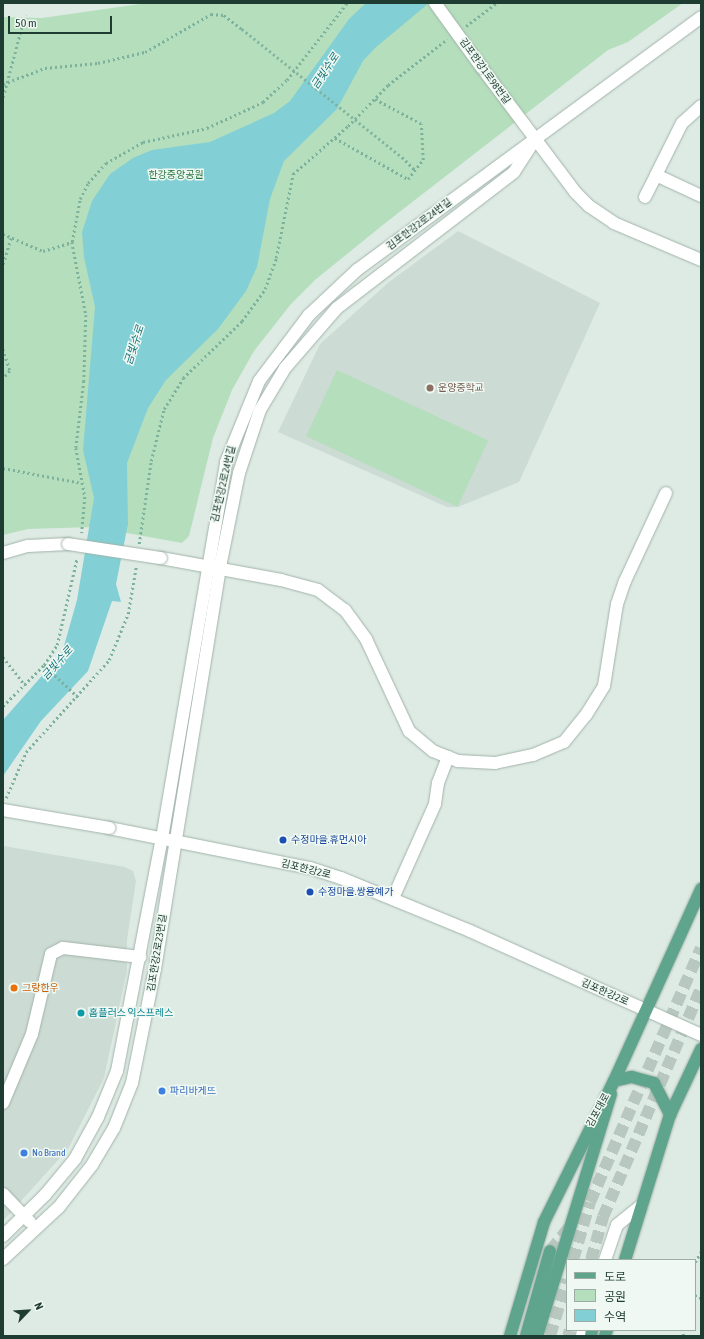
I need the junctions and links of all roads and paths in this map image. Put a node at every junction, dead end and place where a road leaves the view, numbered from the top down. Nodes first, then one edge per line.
1 (347, 3) edge
2 (435, 3) edge
3 (496, 3) edge
4 (25, 15) dead end
5 (701, 17) edge
6 (459, 30) dead end
7 (453, 35) dead end
8 (5, 84) edge
9 (3, 97) edge
10 (374, 99) junction
11 (701, 106) edge
12 (335, 138) junction
13 (535, 139) junction
14 (415, 170) junction
15 (656, 175) junction
16 (701, 196) edge
17 (645, 197) dead end
18 (3, 234) edge
19 (11, 237) junction
20 (72, 242) junction
21 (701, 260) edge
22 (3, 264) edge
23 (3, 349) edge
24 (3, 379) edge
25 (3, 468) edge
26 (82, 483) junction
27 (666, 493) dead end
28 (81, 537) dead end
29 (139, 549) dead end
30 (78, 552) dead end
31 (3, 553) edge
32 (137, 565) dead end
33 (208, 565) junction
34 (220, 567) junction
35 (3, 657) edge
36 (44, 666) junction
37 (25, 685) junction
38 (78, 698) junction
39 (3, 706) edge
40 (448, 757) junction
41 (4, 806) edge
42 (162, 838) junction
43 (174, 841) junction
44 (700, 895) edge
45 (393, 898) junction
46 (140, 957) junction
47 (644, 1009) junction
48 (701, 1035) edge
49 (701, 1049) edge
50 (614, 1081) junction
51 (3, 1103) edge
52 (670, 1115) junction
53 (3, 1194) edge
54 (642, 1205) junction
55 (25, 1216) junction
56 (36, 1228) junction
57 (3, 1236) edge
58 (550, 1252) tunnel mouth
59 (3, 1259) edge
60 (605, 1259) edge
61 (625, 1259) edge
62 (510, 1336) edge
63 (526, 1336) edge
64 (537, 1336) edge

1 - 20 path
2 - 13 street, 김포한강1로98번길, bridge
3 - 6 path
4 - 8 path
5 - 13 street, 김포한강2로24번길
7 - 10 path
8 - 9 path
8 - 14 path, bridge
10 - 12 path
10 - 14 path
11 - 15 street
12 - 14 path
12 - 29 path
13 - 21 street
13 - 33 street, 김포한강2로24번길
13 - 34 street, 김포한강2로24번길
15 - 16 street
15 - 17 street
18 - 19 path
19 - 20 path
19 - 22 path
20 - 26 path
23 - 24 path
25 - 26 path
26 - 28 path
27 - 40 street
30 - 36 path
31 - 33 street, bridge
32 - 38 path
33 - 34 street
33 - 42 street, 김포한강2로24번길
34 - 40 street
34 - 43 street, 김포한강2로24번길
35 - 37 path
36 - 37 path
36 - 38 path
37 - 39 path
38 - 41 path
40 - 45 street
41 - 42 street, 김포한강2로, bridge
42 - 43 street, 김포한강2로
42 - 46 street, 김포한강2로23번길
43 - 45 street, 김포한강2로
43 - 56 street, 김포한강2로23번길
44 - 47 main road, 김포대로
45 - 47 street, 김포한강2로
46 - 51 street
46 - 55 street, 김포한강2로23번길
47 - 48 street, 김포한강2로
47 - 50 main road, 김포대로
49 - 52 main road
50 - 52 main road
50 - 62 main road, 김포대로
50 - 64 main road
52 - 54 main road
53 - 55 street
54 - 60 street
54 - 61 main road
55 - 56 street
55 - 57 street, 김포한강2로23번길
56 - 59 street, 김포한강2로23번길
58 - 63 main road

